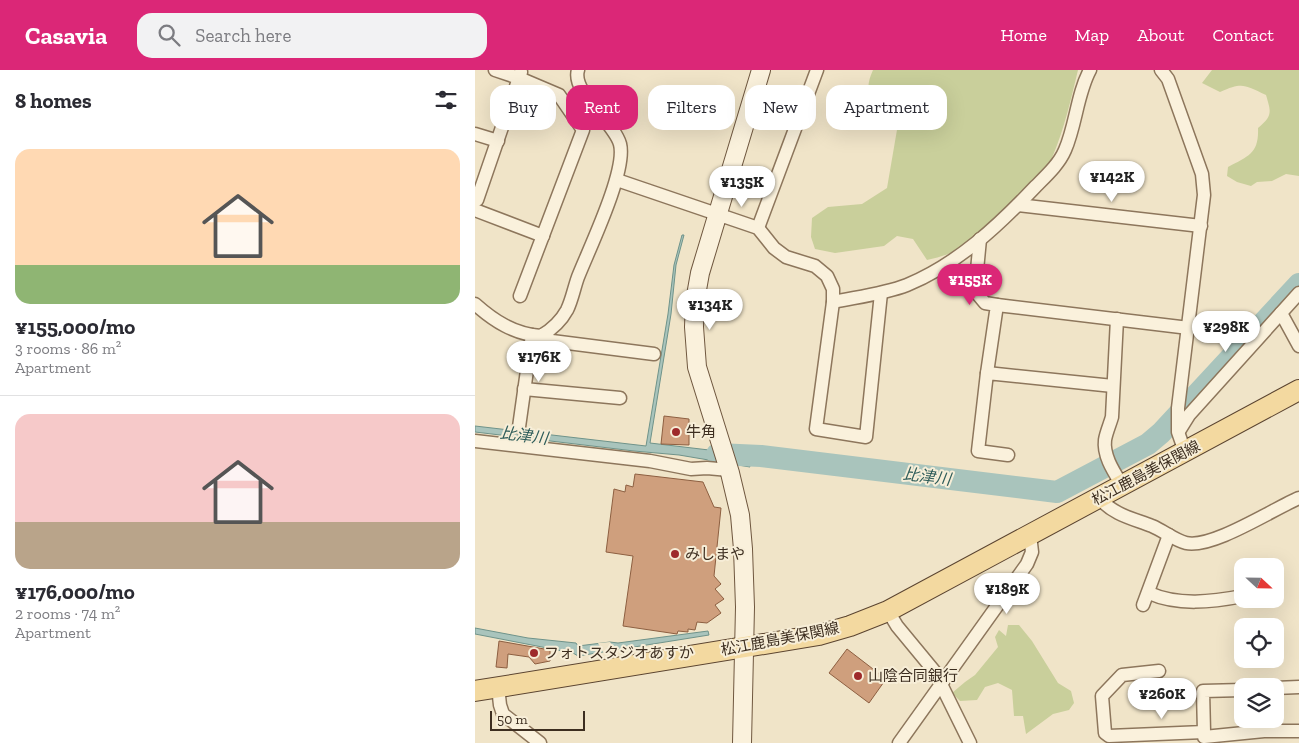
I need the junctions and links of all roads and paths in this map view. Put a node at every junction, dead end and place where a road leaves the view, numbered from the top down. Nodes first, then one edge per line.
1 (495, 70) edge
2 (578, 70) edge
3 (761, 70) edge
4 (817, 70) edge
5 (1089, 70) edge
6 (1161, 70) edge
7 (521, 74) edge
8 (475, 134) edge
9 (498, 141) junction
10 (617, 180) junction
11 (475, 201) edge
12 (1018, 205) junction
13 (475, 210) edge
14 (717, 215) junction
15 (1201, 226) junction
16 (758, 228) junction
17 (543, 236) junction
18 (980, 239) junction
19 (881, 293) junction
20 (1299, 294) edge
21 (520, 296) dead end
22 (833, 302) junction
23 (475, 304) edge
24 (997, 305) junction
25 (1281, 313) junction
26 (1117, 319) junction
27 (1189, 328) junction
28 (536, 336) junction
29 (1299, 346) edge
30 (653, 354) dead end
31 (987, 373) junction
32 (1113, 386) junction
33 (524, 389) junction
34 (1299, 390) edge
35 (620, 398) dead end
36 (519, 427) dead end
37 (1178, 428) junction
38 (475, 441) edge
39 (1185, 452) junction
40 (1008, 455) dead end
41 (729, 470) junction
42 (1115, 472) junction
43 (1099, 498) junction
44 (1299, 498) edge
45 (1030, 535) junction
46 (1169, 535) junction
47 (1149, 593) junction
48 (1234, 598) edge
49 (1143, 605) dead end
50 (888, 611) junction
51 (743, 647) junction
52 (1159, 671) dead end
53 (941, 684) junction
54 (499, 687) junction
55 (1299, 687) edge
56 (1284, 688) edge
57 (1234, 690) edge
58 (475, 691) edge
59 (1299, 731) edge
60 (1204, 737) edge
61 (540, 743) edge
62 (742, 743) edge
63 (899, 743) edge
64 (970, 743) edge

1 - 7 street
2 - 10 street
3 - 14 street
4 - 16 street
5 - 12 street
6 - 15 street
7 - 9 street
7 - 17 street
8 - 9 street
9 - 11 street
10 - 14 street
10 - 28 street
12 - 15 street
12 - 18 street
13 - 17 street
14 - 16 street
14 - 41 street
15 - 27 street
16 - 22 street
17 - 21 street
18 - 19 street
18 - 24 street
19 - 22 street
19 - 22 street
20 - 25 street
23 - 28 street
24 - 26 street
24 - 31 street
25 - 29 street
25 - 37 street
26 - 27 street
26 - 32 street
27 - 37 street
28 - 30 street
28 - 33 street
31 - 32 street
31 - 40 street
32 - 42 street
33 - 35 street
33 - 36 street
34 - 39 main road, 松江鹿島美保関線
37 - 39 street
38 - 41 street
39 - 42 main road, 松江鹿島美保関線
41 - 51 street
42 - 43 main road, 松江鹿島美保関線
43 - 45 main road, 松江鹿島美保関線
43 - 46 street
44 - 46 street
45 - 50 main road, 松江鹿島美保関線
45 - 53 street
46 - 47 street
47 - 48 street
47 - 49 street
50 - 51 main road, 松江鹿島美保関線
50 - 53 street
51 - 54 main road, 松江鹿島美保関線
51 - 62 street
52 - 60 street
53 - 63 street
53 - 64 street
54 - 58 main road, 松江鹿島美保関線
54 - 61 street
55 - 56 street
57 - 60 street
59 - 60 street

